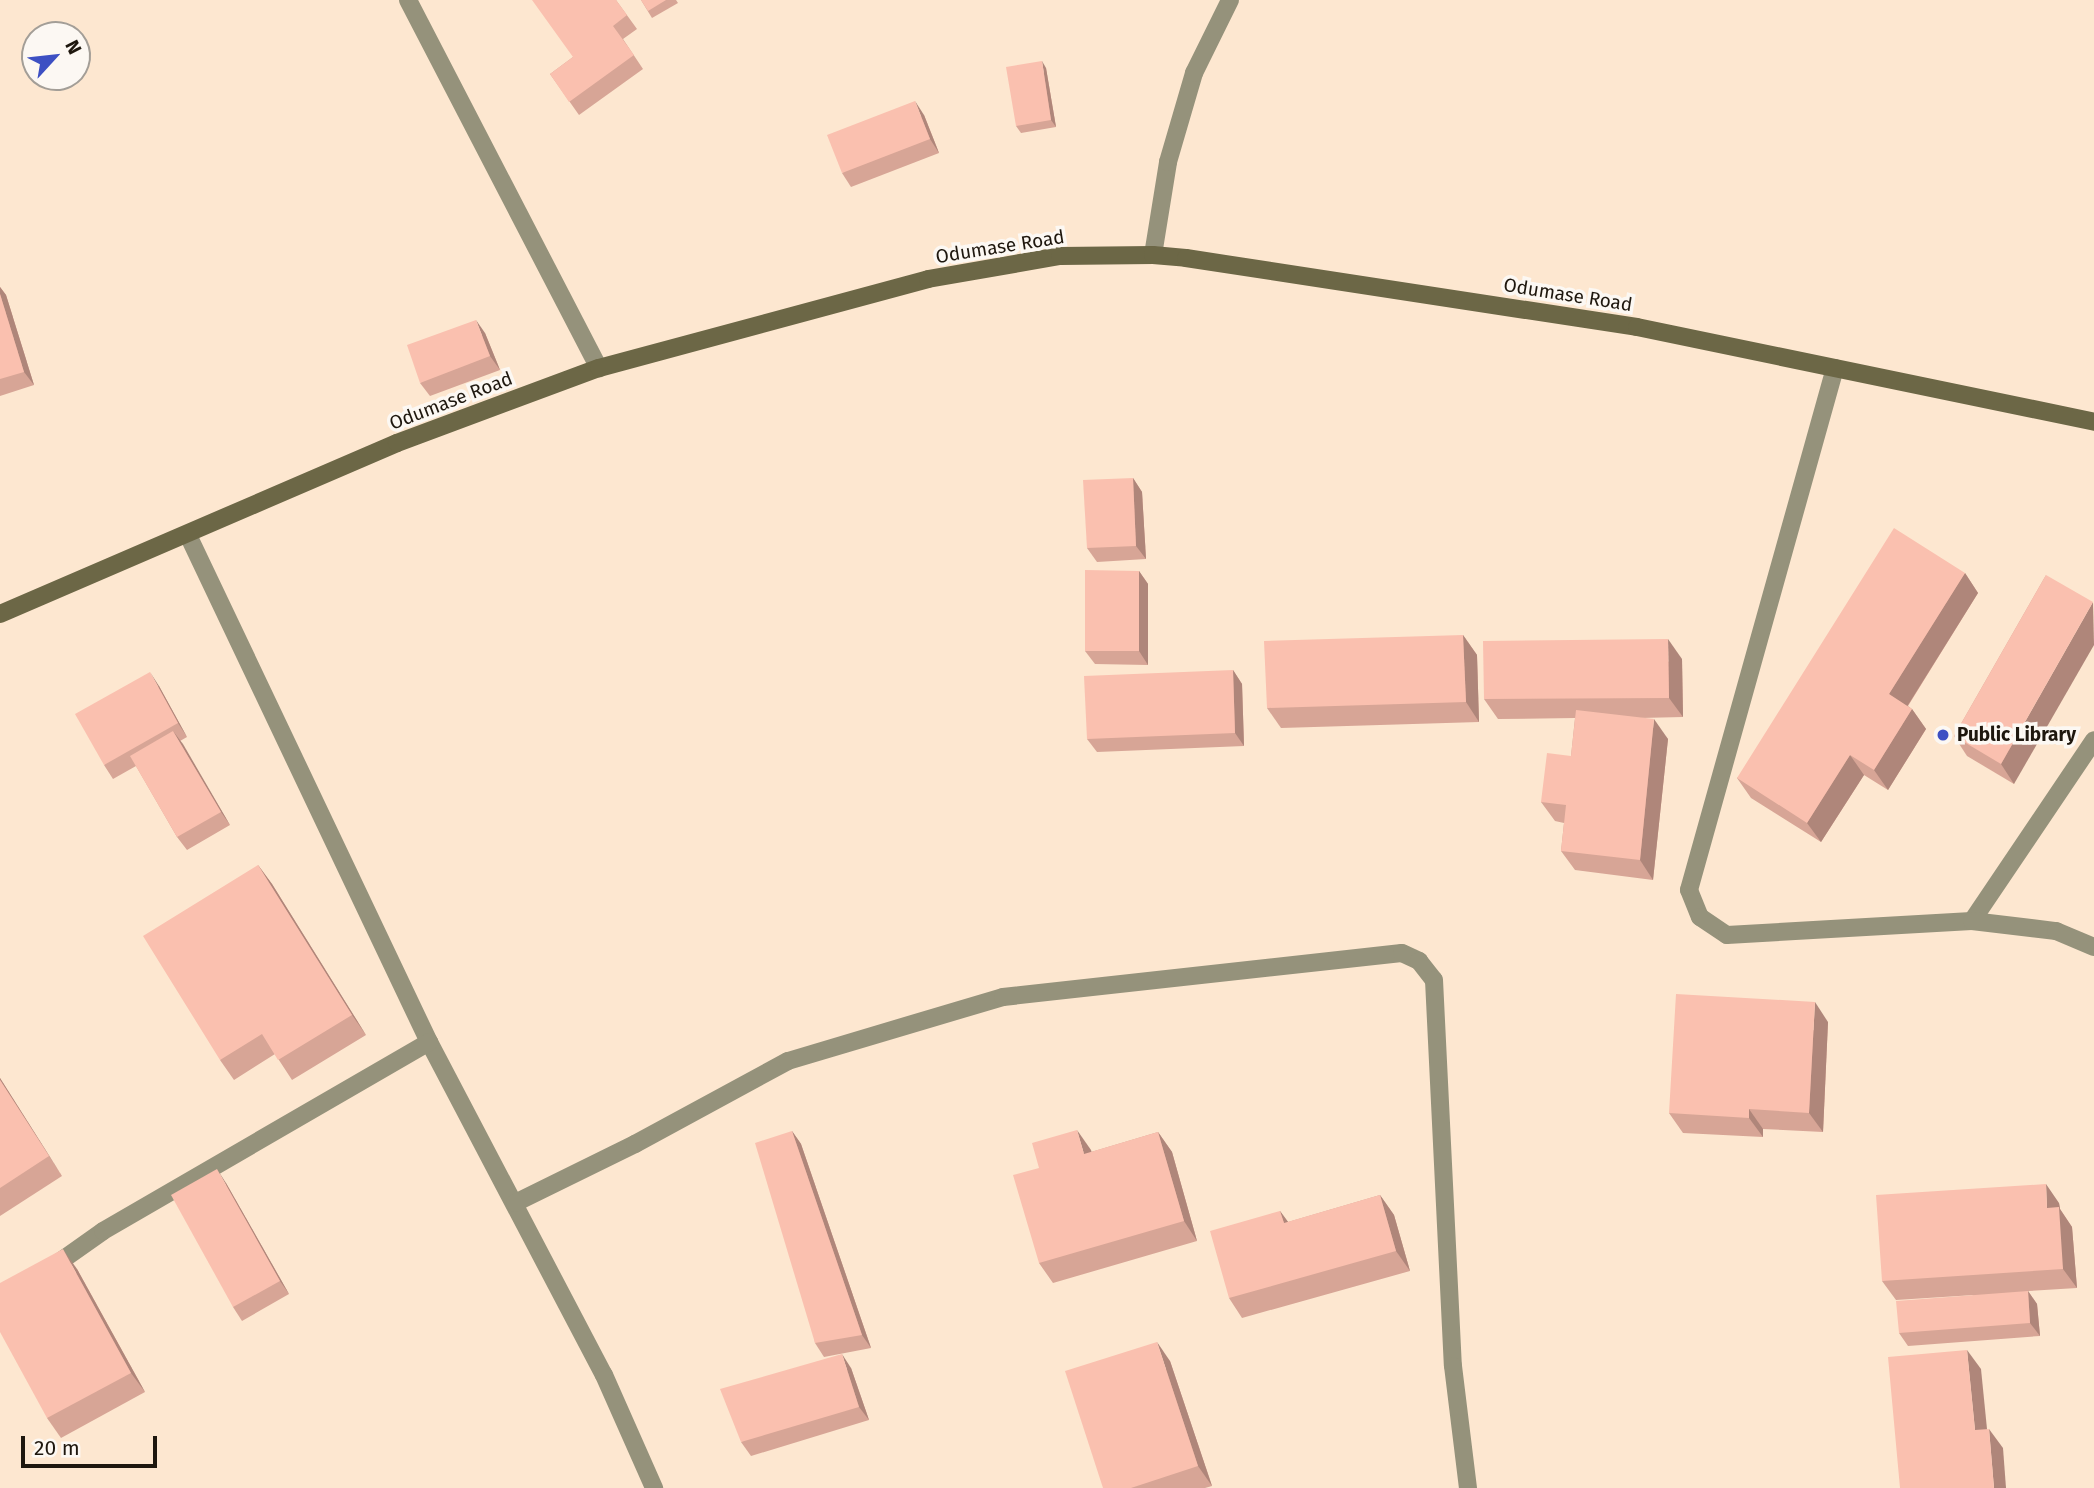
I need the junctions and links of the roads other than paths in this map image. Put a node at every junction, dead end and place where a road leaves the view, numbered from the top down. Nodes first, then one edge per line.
1 (408, 0) edge
2 (1230, 0) edge
3 (1153, 255) junction
4 (599, 368) junction
5 (1835, 368) junction
6 (2094, 422) edge
7 (188, 535) junction
8 (0, 614) edge
9 (2094, 740) edge
10 (1972, 920) junction
11 (2094, 947) edge
12 (429, 1042) junction
13 (515, 1203) junction
14 (31, 1283) edge
15 (654, 1488) edge
16 (1468, 1488) edge

1 - 4 street
2 - 3 street
3 - 4 main road, Odumase Road
3 - 5 main road, Odumase Road
4 - 7 main road, Odumase Road
5 - 6 main road, Odumase Road
5 - 10 street
7 - 8 main road, Odumase Road
7 - 12 street
9 - 10 street
10 - 11 street
12 - 13 street
12 - 14 street
13 - 15 street
13 - 16 street

